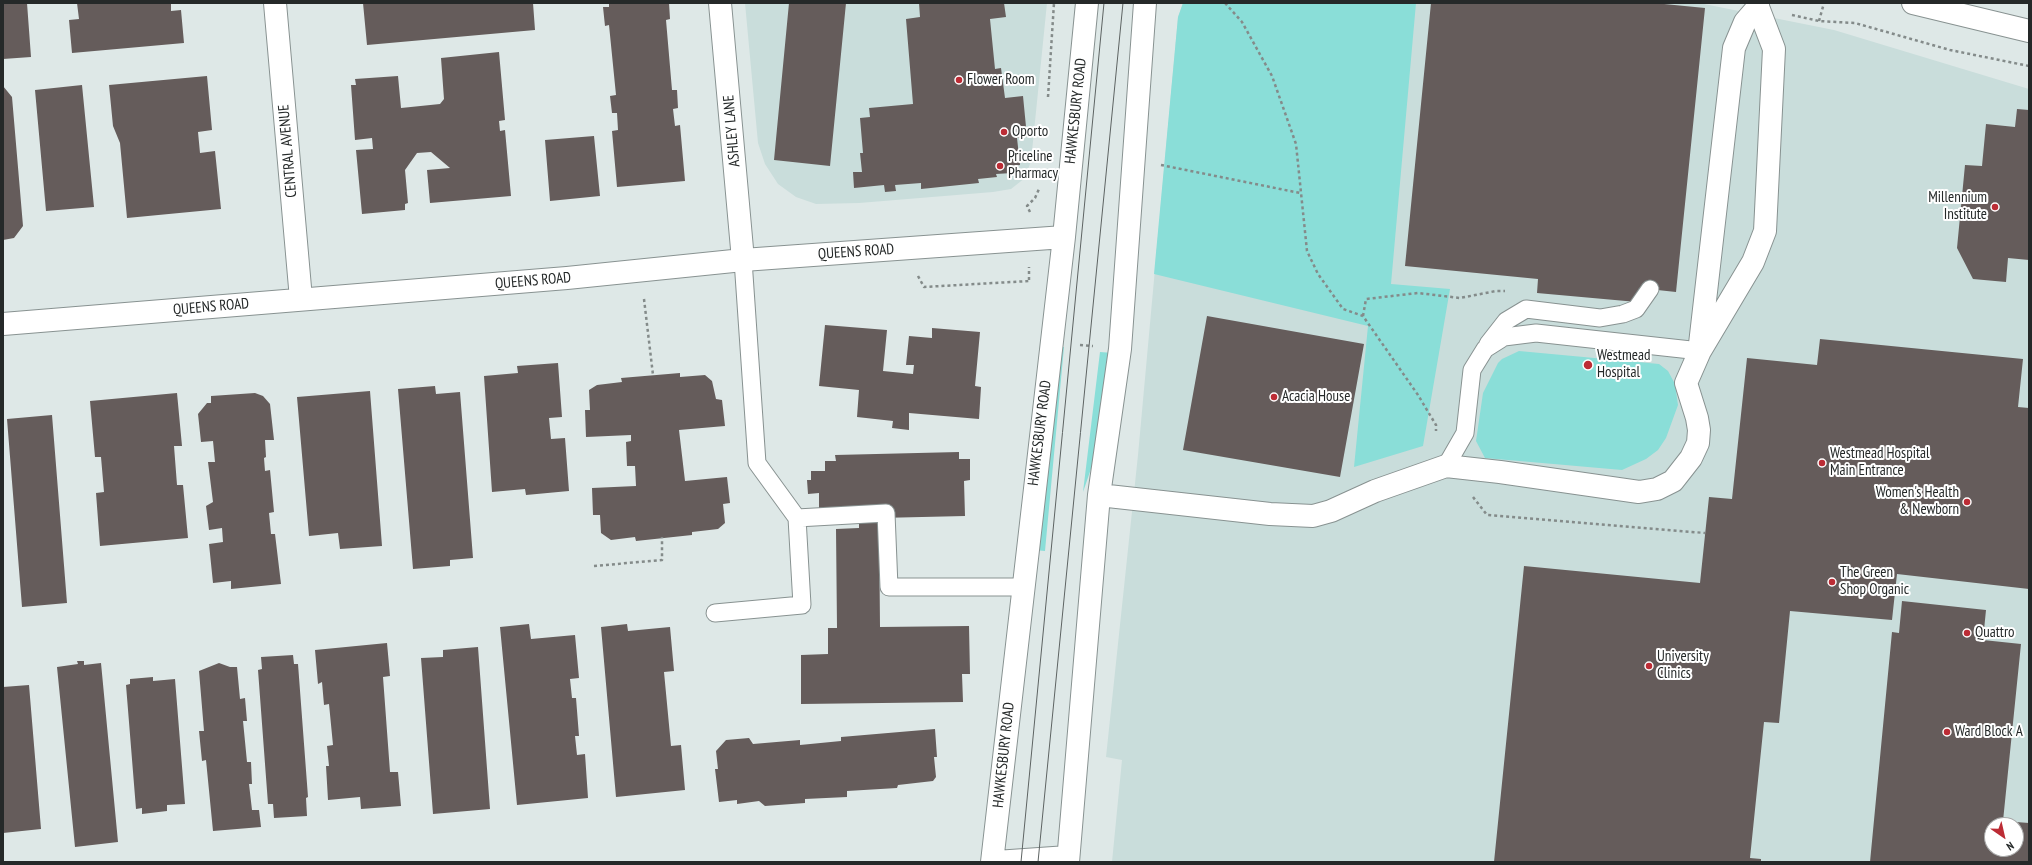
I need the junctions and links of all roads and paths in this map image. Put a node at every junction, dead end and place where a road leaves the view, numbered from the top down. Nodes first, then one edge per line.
1 (275, 3) edge
2 (720, 3) edge
3 (1054, 3) edge
4 (1087, 3) edge
5 (1144, 3) edge
6 (1225, 3) edge
7 (1824, 3) edge
8 (1913, 3) edge
9 (1758, 5) edge
10 (2029, 31) edge
11 (2029, 66) edge
12 (1047, 105) dead end
13 (1153, 163) dead end
14 (1041, 186) dead end
15 (1300, 193) junction
16 (1027, 206) dead end
17 (1064, 237) junction
18 (743, 260) junction
19 (1030, 260) dead end
20 (924, 287) dead end
21 (1650, 289) dead end
22 (1511, 291) dead end
23 (301, 299) junction
24 (644, 299) dead end
25 (1363, 316) junction
26 (3, 324) edge
27 (1485, 349) junction
28 (1700, 351) junction
29 (653, 375) dead end
30 (1436, 425) dead end
31 (1446, 466) junction
32 (1468, 492) dead end
33 (1099, 495) junction
34 (797, 518) junction
35 (1705, 533) dead end
36 (662, 537) dead end
37 (594, 566) dead end
38 (1022, 587) junction
39 (715, 613) dead end
40 (1068, 860) edge
41 (992, 862) edge
42 (996, 862) edge

1 - 23 street, CENTRAL AVENUE
2 - 18 street, ASHLEY LANE
3 - 12 path
4 - 17 street, HAWKESBURY ROAD
5 - 33 street
6 - 15 path
7 - 11 path
8 - 10 street
9 - 28 street
9 - 28 street
13 - 15 path
14 - 16 path
15 - 25 path
17 - 18 street, QUEENS ROAD
17 - 38 street, HAWKESBURY ROAD
18 - 23 street, QUEENS ROAD
18 - 34 lane
19 - 20 path
21 - 27 lane
22 - 25 path
23 - 26 street, QUEENS ROAD
24 - 29 path
25 - 30 path
27 - 28 lane
27 - 31 lane
28 - 31 street
31 - 33 street
32 - 35 path
33 - 40 street
34 - 38 lane
34 - 39 lane
36 - 37 path
38 - 41 street, HAWKESBURY ROAD
40 - 42 street

